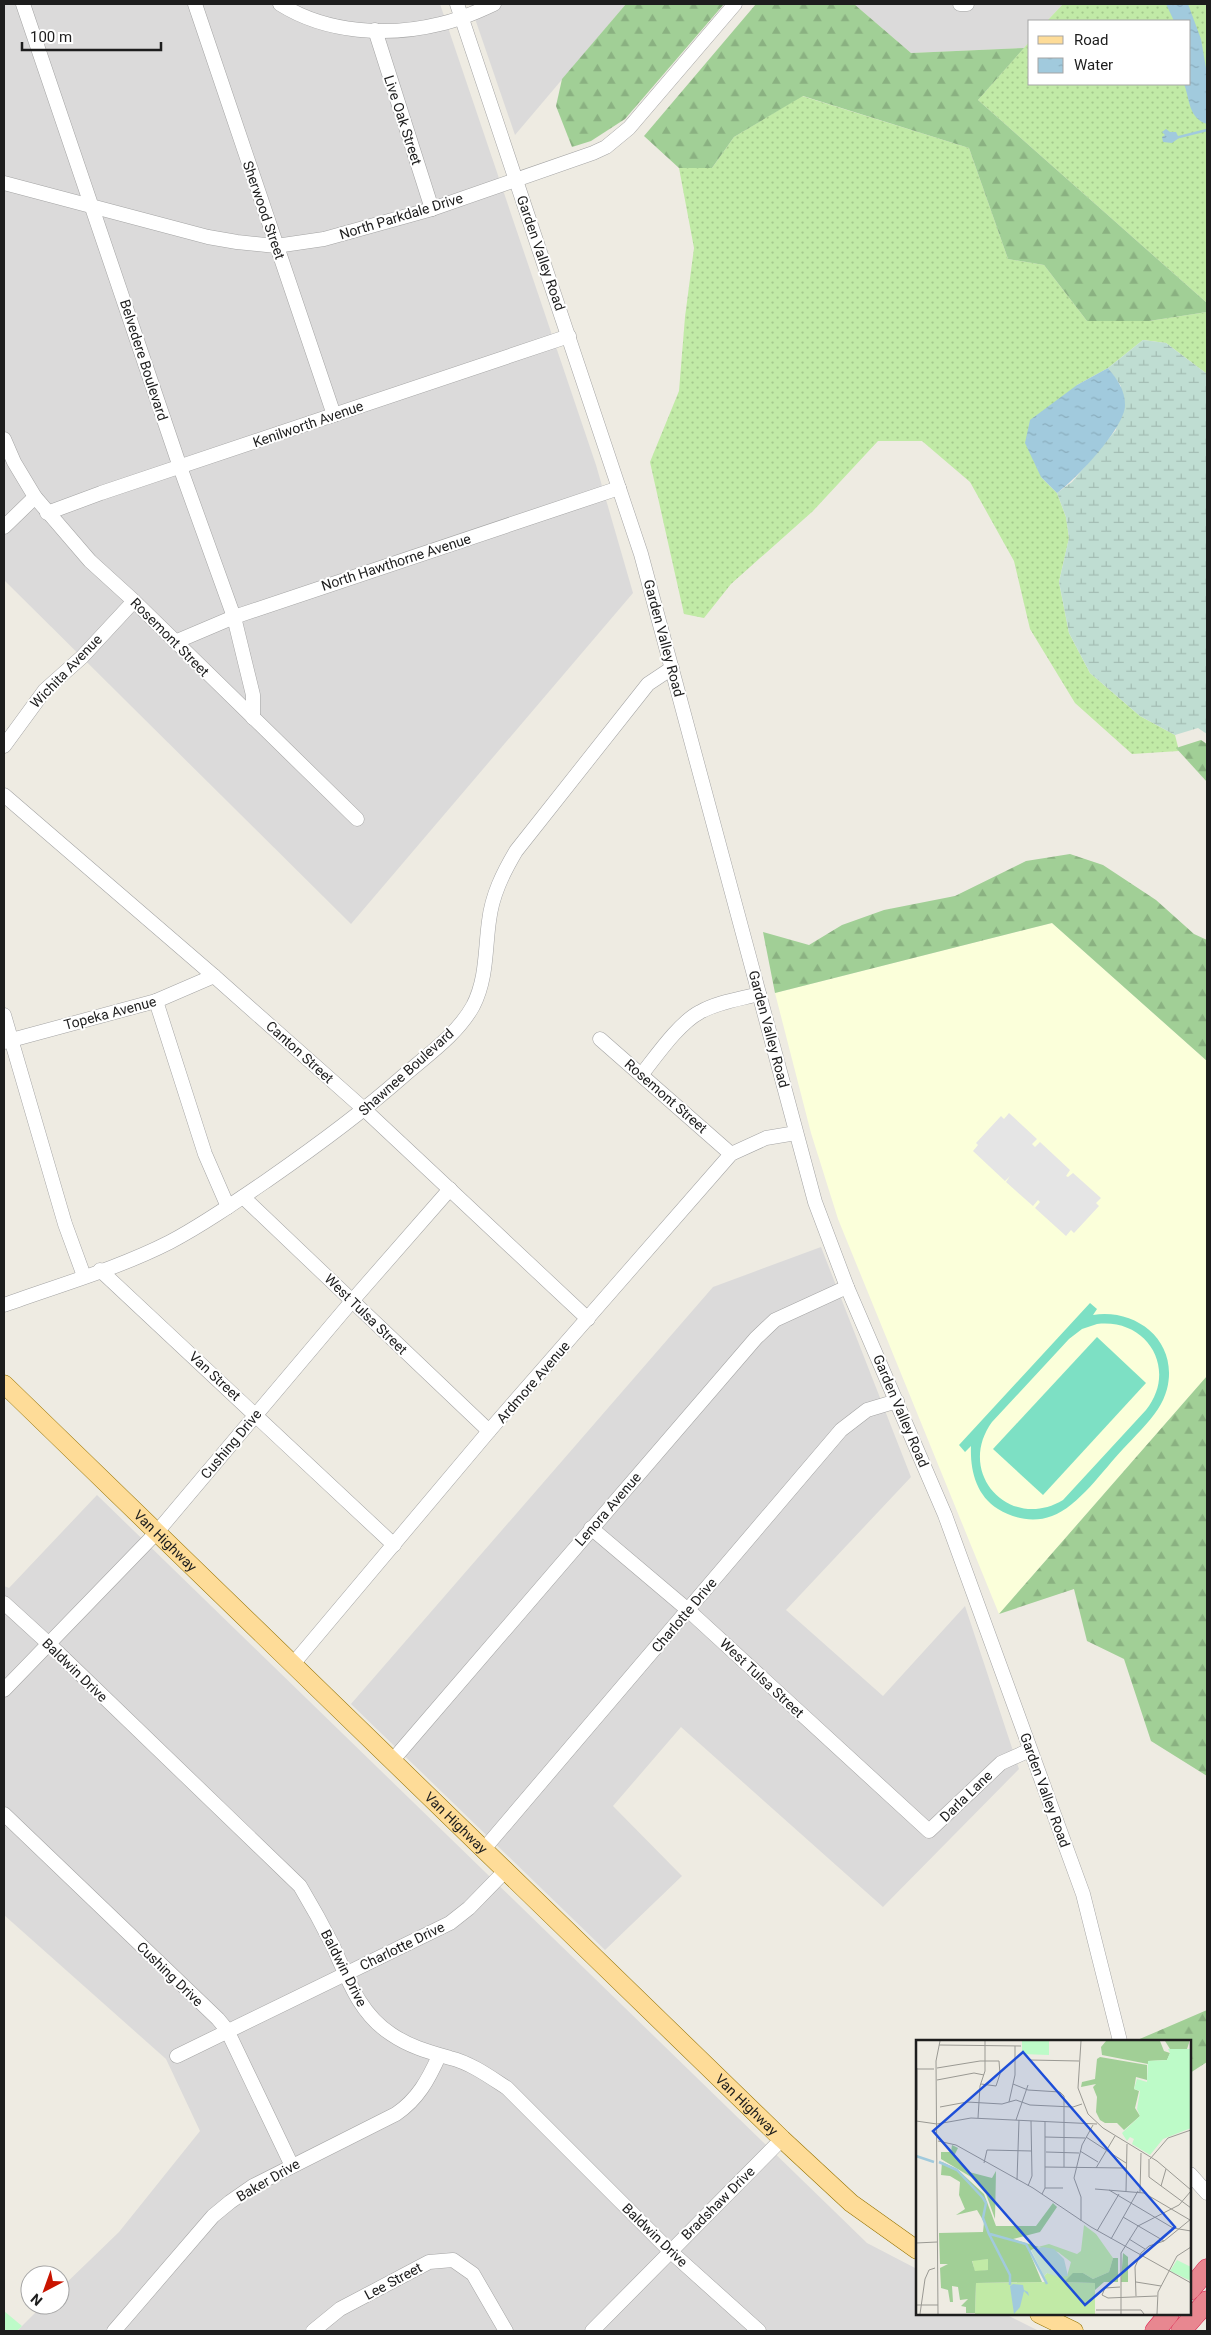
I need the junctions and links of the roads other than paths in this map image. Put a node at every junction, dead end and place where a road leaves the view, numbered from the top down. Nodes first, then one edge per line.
1 (23, 4) edge
2 (195, 4) edge
3 (280, 4) edge
4 (456, 4) edge
5 (494, 4) edge
6 (735, 4) edge
7 (960, 4) edge
8 (967, 4) edge
9 (462, 18) junction
10 (375, 30) junction
11 (515, 179) junction
12 (4, 183) edge
13 (92, 206) junction
14 (432, 209) junction
15 (276, 246) junction
16 (569, 336) junction
17 (334, 415) junction
18 (4, 439) edge
19 (180, 467) junction
20 (620, 488) junction
21 (35, 497) junction
22 (47, 513) junction
23 (4, 527) edge
24 (134, 600) junction
25 (234, 617) junction
26 (175, 642) junction
27 (672, 668) junction
28 (253, 718) junction
29 (4, 746) edge
30 (4, 795) edge
31 (357, 819) dead end
32 (214, 976) junction
33 (760, 994) junction
34 (156, 1001) junction
35 (4, 1015) edge
36 (600, 1039) dead end
37 (7, 1041) edge
38 (642, 1074) junction
39 (365, 1110) junction
40 (796, 1133) junction
41 (731, 1154) junction
42 (450, 1189) junction
43 (242, 1197) junction
44 (228, 1207) junction
45 (100, 1270) junction
46 (84, 1276) junction
47 (847, 1287) junction
48 (352, 1301) junction
49 (4, 1305) edge
50 (588, 1319) junction
51 (4, 1384) edge
52 (897, 1400) junction
53 (256, 1415) junction
54 (489, 1431) junction
55 (591, 1528) junction
56 (156, 1532) junction
57 (394, 1545) junction
58 (4, 1604) edge
59 (688, 1610) junction
60 (49, 1644) junction
61 (293, 1664) junction
62 (4, 1690) edge
63 (1030, 1750) junction
64 (392, 1761) junction
65 (4, 1814) edge
66 (929, 1832) joint
67 (484, 1849) junction
68 (506, 1870) junction
69 (346, 1974) junction
70 (227, 2030) junction
71 (1120, 2040) edge
72 (178, 2056) dead end
73 (439, 2056) junction
74 (782, 2139) junction
75 (292, 2166) junction
76 (1191, 2175) edge
77 (1207, 2193) edge
78 (916, 2249) edge
79 (670, 2251) junction
80 (1207, 2269) edge
81 (1191, 2289) edge
82 (1207, 2301) edge
83 (1041, 2315) edge
84 (1168, 2315) edge
85 (114, 2331) edge
86 (313, 2331) edge
87 (506, 2331) edge
88 (592, 2331) edge
89 (759, 2331) edge
90 (1074, 2331) edge
91 (1154, 2331) edge
92 (1182, 2331) edge

1 - 13 street, Belvedere Boulevard
2 - 15 street, Sherwood Street
3 - 10 street
4 - 9 street, Garden Valley Road
5 - 9 street
6 - 11 street, North Parkdale Drive
7 - 8 street
9 - 10 street
9 - 11 street, Garden Valley Road
10 - 14 street, Live Oak Street
11 - 14 street, North Parkdale Drive
11 - 16 street, Garden Valley Road
12 - 13 street, North Parkdale Drive
13 - 15 street, North Parkdale Drive
13 - 19 street, Belvedere Boulevard
14 - 15 street, North Parkdale Drive
15 - 17 street, Sherwood Street
16 - 17 street, Kenilworth Avenue
16 - 20 street, Garden Valley Road
17 - 19 street, Kenilworth Avenue
18 - 21 street, Rosemont Street
19 - 22 street, Kenilworth Avenue
19 - 25 street, Belvedere Boulevard
20 - 25 street, North Hawthorne Avenue
20 - 27 street, Garden Valley Road
21 - 22 street, Rosemont Street
21 - 23 street
22 - 24 street, Rosemont Street
24 - 26 street, Rosemont Street
24 - 29 street, Wichita Avenue
25 - 26 street, North Hawthorne Avenue
25 - 28 street, Belvedere Boulevard
26 - 28 street, Rosemont Street
27 - 33 street, Garden Valley Road
27 - 39 street, Shawnee Boulevard
28 - 31 street, Rosemont Street
30 - 32 street, Canton Street
32 - 34 street, Topeka Avenue
32 - 39 street, Canton Street
33 - 38 street
33 - 40 street, Garden Valley Road
34 - 37 street, Topeka Avenue
34 - 44 street
35 - 37 street
36 - 38 street, Rosemont Street
37 - 46 street
38 - 41 street, Rosemont Street
39 - 42 street, Canton Street
39 - 43 street, Shawnee Boulevard
40 - 41 street, Ardmore Avenue
40 - 47 street, Garden Valley Road
41 - 50 street, Ardmore Avenue
42 - 48 street, Cushing Drive
42 - 50 street, Canton Street
43 - 44 street, Shawnee Boulevard
43 - 48 street, West Tulsa Street
44 - 45 street, Shawnee Boulevard
45 - 46 street, Shawnee Boulevard
45 - 53 street, Van Street
46 - 49 street, Shawnee Boulevard
47 - 52 street, Garden Valley Road
47 - 55 street, Lenora Avenue
48 - 53 street, Cushing Drive
48 - 54 street, West Tulsa Street
50 - 54 street, Ardmore Avenue
51 - 56 main road, Van Highway
52 - 59 street, Charlotte Drive
52 - 63 street, Garden Valley Road
53 - 56 street, Cushing Drive
53 - 57 street, Van Street
54 - 57 street, Ardmore Avenue
55 - 59 street, West Tulsa Street
55 - 64 street, Lenora Avenue
56 - 60 street, Cushing Drive
56 - 61 main road, Van Highway
57 - 61 street, Ardmore Avenue
58 - 60 street, Baldwin Drive
59 - 66 street, West Tulsa Street
59 - 67 street, Charlotte Drive
60 - 62 street, Cushing Drive
60 - 69 street, Baldwin Drive
61 - 64 main road, Van Highway
63 - 66 street, Darla Lane
63 - 71 street, Garden Valley Road
64 - 67 main road, Van Highway
65 - 70 street, Cushing Drive
67 - 68 main road, Van Highway
68 - 69 street, Charlotte Drive
68 - 74 main road, Van Highway
69 - 70 street, Charlotte Drive
69 - 73 street, Baldwin Drive
70 - 72 street, Charlotte Drive
70 - 75 street, Cushing Drive
73 - 75 street, Baker Drive
73 - 79 street, Baldwin Drive
74 - 78 main road, Van Highway
74 - 79 street, Bradshaw Drive
75 - 85 street, Baker Drive
76 - 77 street
79 - 88 street, Bradshaw Drive
79 - 89 street, Baldwin Drive
80 - 81 highway
82 - 92 highway
83 - 90 main road
84 - 91 highway
86 - 87 street, Lee Street

